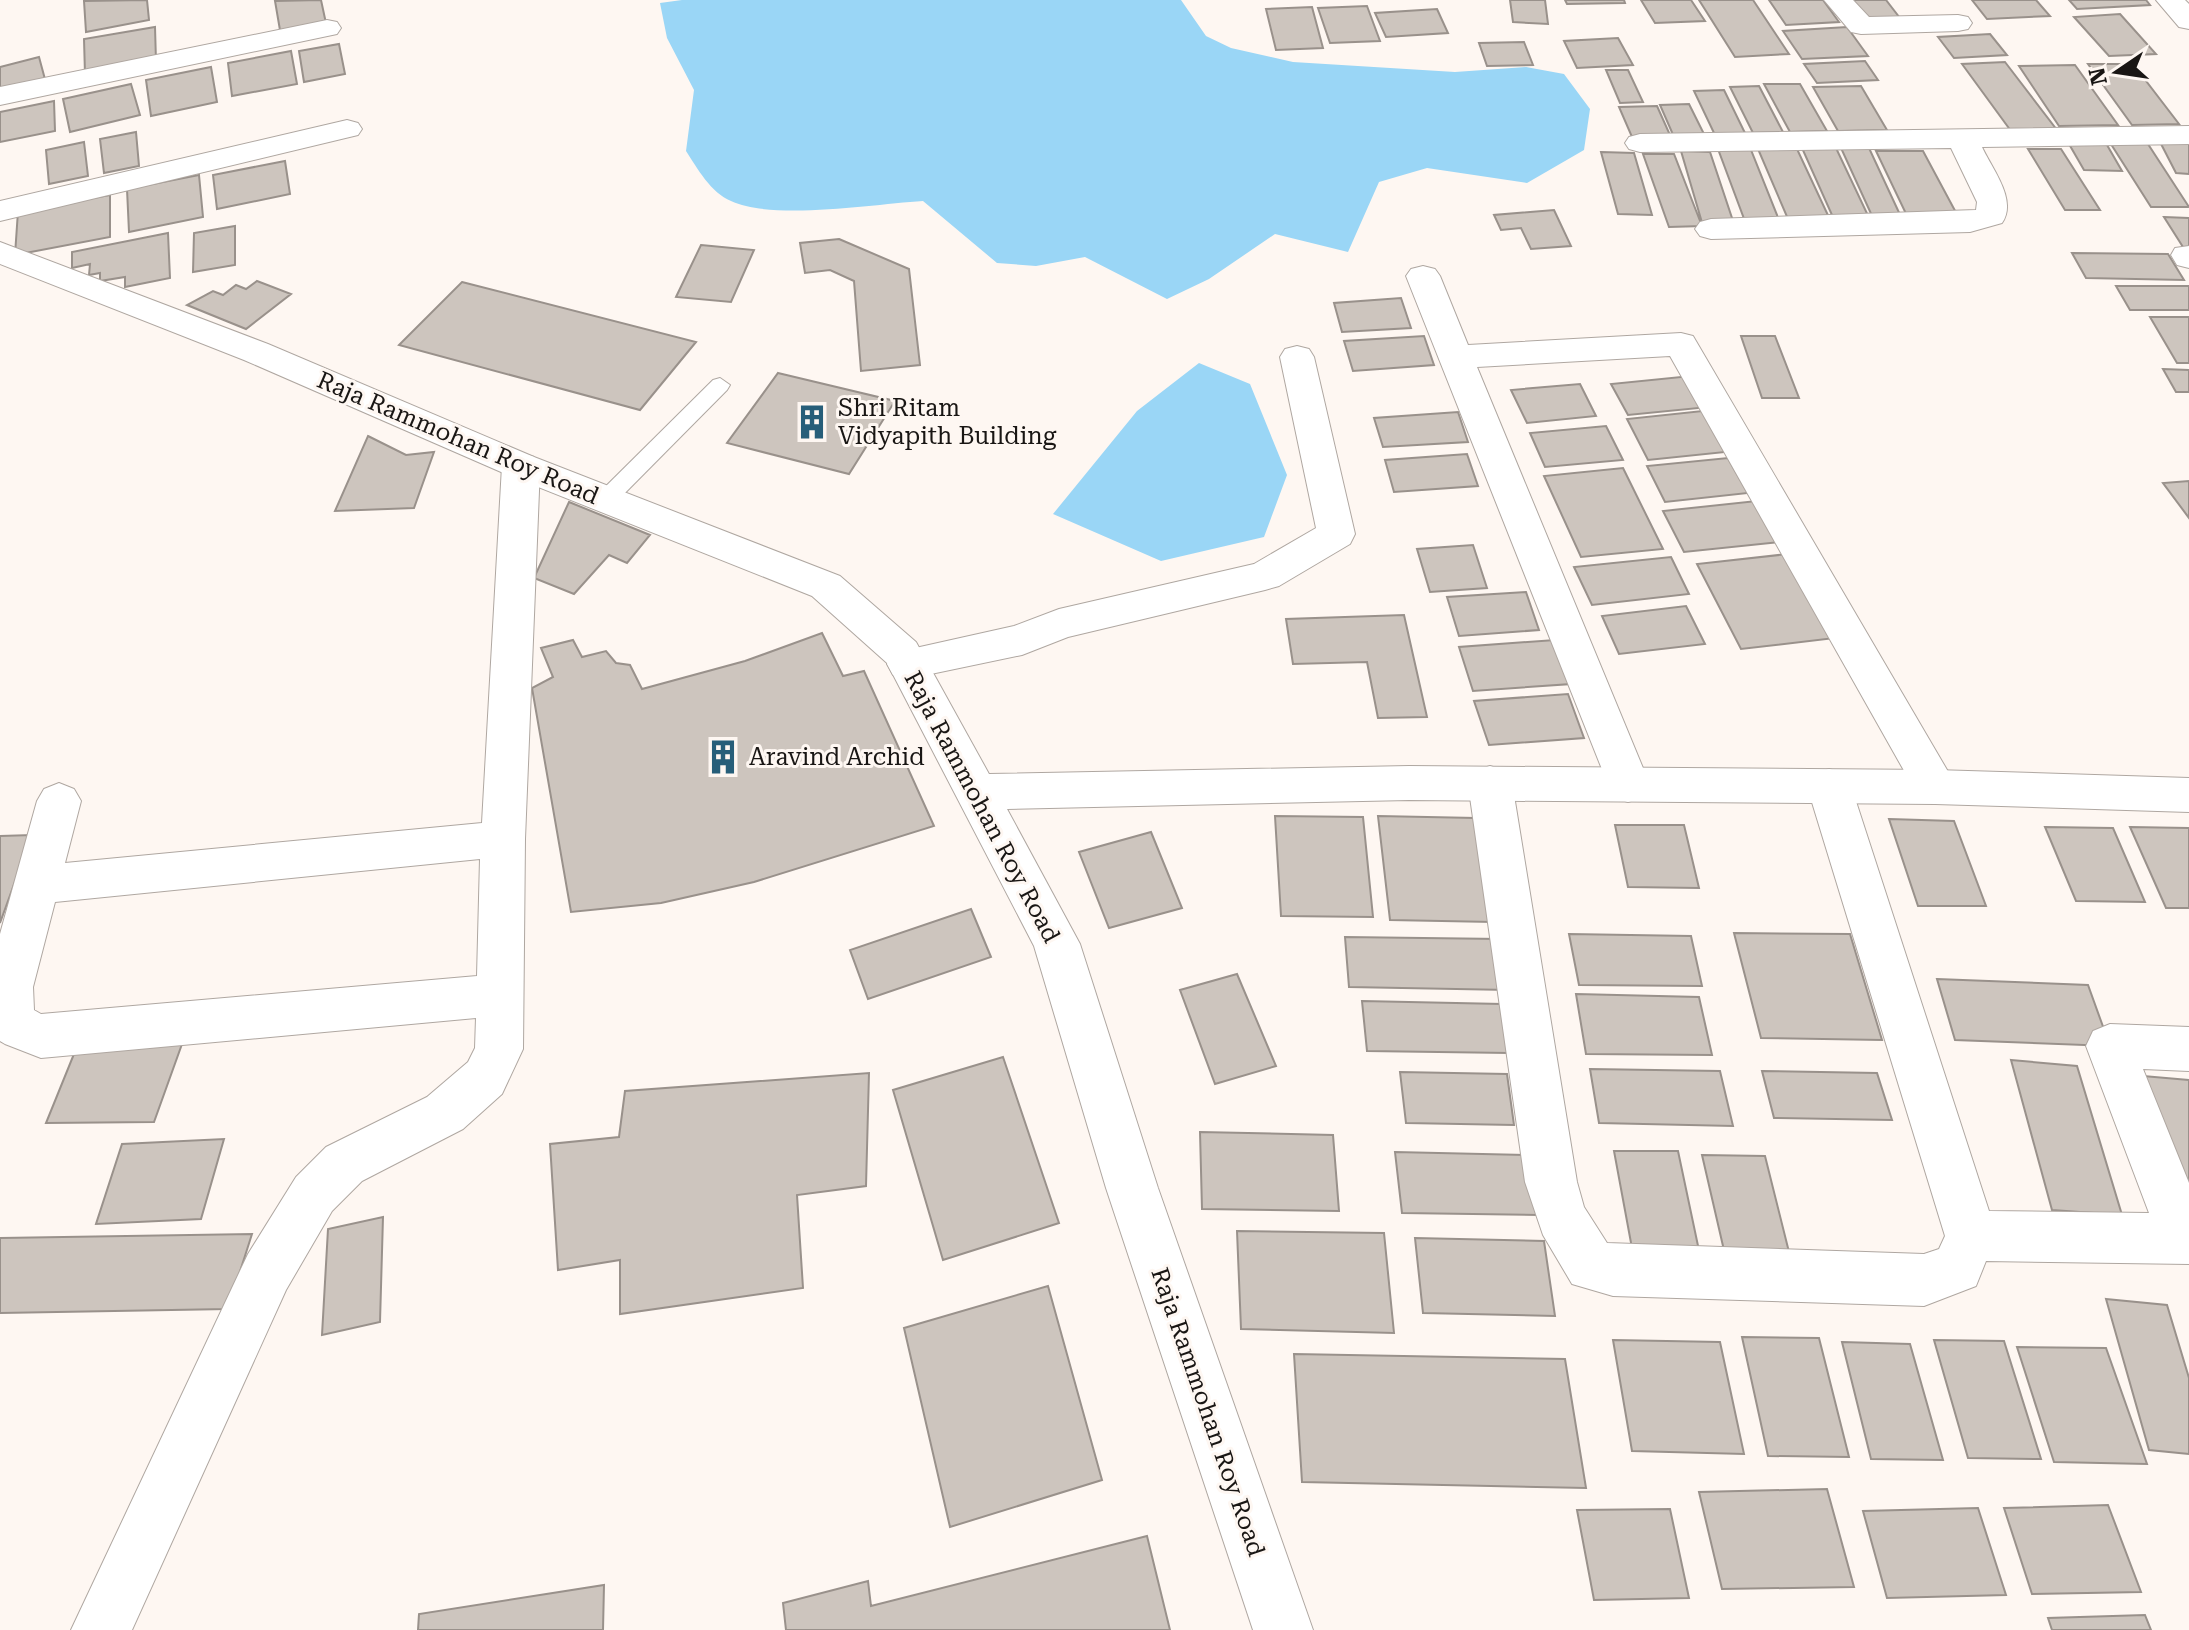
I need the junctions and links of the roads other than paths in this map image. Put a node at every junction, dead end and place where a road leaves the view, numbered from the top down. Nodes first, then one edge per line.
1 (1838, 0) edge
2 (2170, 0) edge
3 (2189, 21) edge
4 (1958, 23) dead end
5 (327, 28) dead end
6 (0, 96) edge
7 (347, 129) dead end
8 (2189, 135) edge
9 (1962, 138) junction
10 (1640, 143) dead end
11 (0, 211) edge
12 (1711, 229) dead end
13 (0, 252) edge
14 (1423, 276) dead end
15 (1297, 357) dead end
16 (1456, 357) junction
17 (720, 385) dead end
18 (521, 466) junction
19 (605, 500) junction
20 (907, 664) junction
21 (1490, 783) junction
22 (1628, 785) junction
23 (1829, 786) junction
24 (1935, 787) junction
25 (974, 792) junction
26 (2189, 795) edge
27 (59, 801) dead end
28 (503, 839) junction
29 (36, 885) junction
30 (497, 995) junction
31 (2189, 1049) edge
32 (1971, 1236) junction
33 (2187, 1239) edge
34 (101, 1630) edge
35 (1283, 1630) edge

1 - 4 street
2 - 3 street
5 - 6 street
7 - 11 street
8 - 9 street
9 - 10 street
9 - 12 street
13 - 18 street, Raja Rammohan Roy Road
14 - 16 street
15 - 20 street
16 - 22 street
16 - 24 street
17 - 19 lane
18 - 19 street, Raja Rammohan Roy Road
18 - 28 street
19 - 20 street, Raja Rammohan Roy Road
20 - 25 street, Raja Rammohan Roy Road
21 - 22 street
21 - 25 street
21 - 32 street
22 - 23 street
23 - 24 street
23 - 32 street
24 - 26 street
25 - 35 street, Raja Rammohan Roy Road
27 - 29 street
28 - 29 street
28 - 30 street
29 - 30 street
30 - 34 street
31 - 33 street
32 - 33 street

